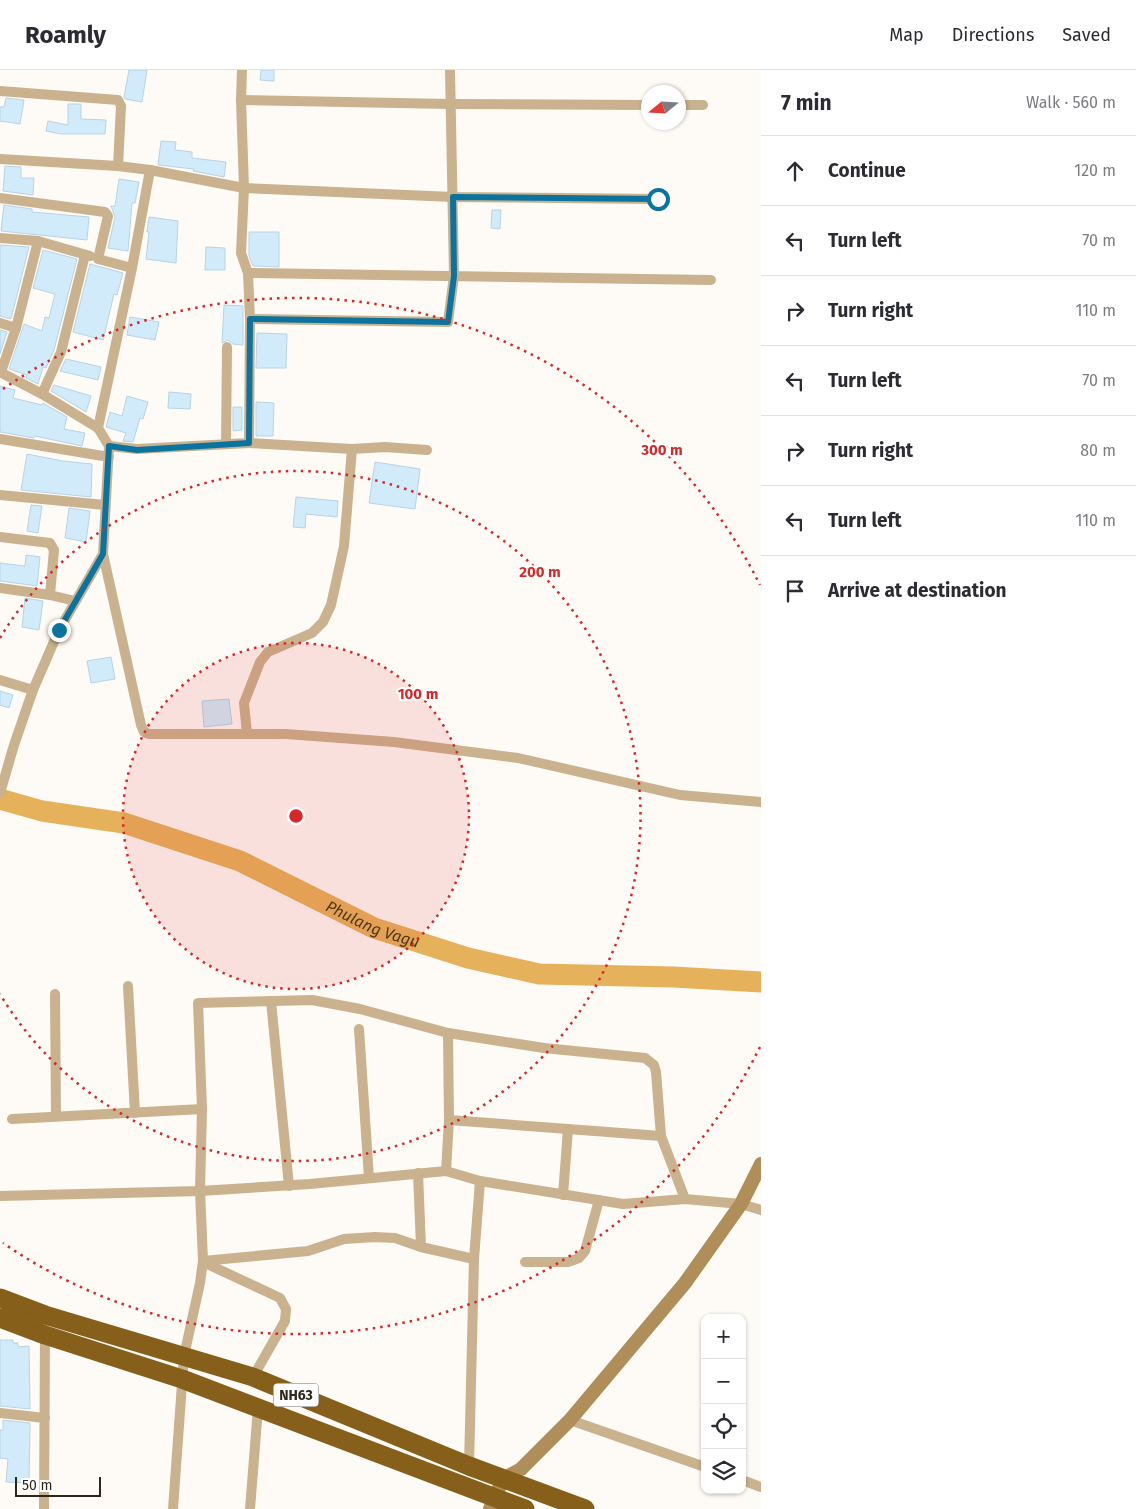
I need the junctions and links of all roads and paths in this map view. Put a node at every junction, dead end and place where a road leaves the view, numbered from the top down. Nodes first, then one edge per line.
1 (242, 70) edge
2 (450, 70) edge
3 (0, 91) edge
4 (241, 100) junction
5 (450, 104) junction
6 (641, 105) edge
7 (686, 105) edge
8 (703, 105) dead end
9 (0, 159) edge
10 (118, 166) junction
11 (150, 170) junction
12 (244, 188) junction
13 (453, 197) junction
14 (0, 198) edge
15 (658, 199) dead end
16 (0, 238) edge
17 (38, 241) junction
18 (85, 255) junction
19 (98, 259) junction
20 (132, 268) junction
21 (248, 273) junction
22 (454, 276) junction
23 (711, 280) dead end
24 (250, 319) junction
25 (0, 323) edge
26 (16, 328) junction
27 (227, 347) dead end
28 (1, 372) edge
29 (42, 394) junction
30 (98, 428) junction
31 (0, 438) edge
32 (249, 443) junction
33 (226, 444) junction
34 (109, 446) junction
35 (352, 449) junction
36 (427, 450) dead end
37 (109, 457) junction
38 (0, 495) edge
39 (104, 505) junction
40 (0, 537) edge
41 (103, 554) junction
42 (0, 588) edge
43 (50, 595) junction
44 (75, 601) junction
45 (0, 680) edge
46 (33, 690) junction
47 (247, 734) junction
48 (0, 793) edge
49 (761, 802) edge
50 (128, 986) dead end
51 (55, 994) dead end
52 (271, 1001) junction
53 (358, 1029) dead end
54 (448, 1033) junction
55 (202, 1109) junction
56 (135, 1113) junction
57 (56, 1116) junction
58 (12, 1119) dead end
59 (449, 1120) junction
60 (568, 1129) junction
61 (662, 1136) junction
62 (761, 1164) edge
63 (446, 1171) junction
64 (418, 1173) junction
65 (370, 1178) junction
66 (480, 1181) junction
67 (289, 1186) junction
68 (200, 1191) junction
69 (564, 1195) junction
70 (0, 1196) edge
71 (685, 1199) junction
72 (598, 1200) junction
73 (741, 1204) junction
74 (761, 1210) edge
75 (422, 1247) junction
76 (474, 1259) junction
77 (203, 1262) junction
78 (526, 1262) dead end
79 (0, 1298) edge
80 (0, 1318) edge
81 (45, 1335) junction
82 (184, 1356) junction
83 (253, 1377) junction
84 (182, 1379) junction
85 (258, 1408) junction
86 (0, 1414) edge
87 (45, 1418) junction
88 (570, 1420) junction
89 (469, 1466) junction
90 (701, 1466) edge
91 (521, 1477) junction
92 (503, 1479) junction
93 (746, 1481) edge
94 (761, 1487) edge
95 (492, 1503) edge
96 (516, 1507) edge
97 (44, 1509) edge
98 (173, 1509) edge
99 (250, 1509) edge
100 (585, 1509) edge

1 - 4 street
2 - 5 street
3 - 10 street
4 - 5 street
4 - 12 street
5 - 6 street
5 - 13 street
7 - 8 street
9 - 10 street
10 - 11 street
11 - 12 street
11 - 20 street
12 - 13 street
12 - 21 street
13 - 15 street
13 - 22 street
14 - 19 street
16 - 17 street
17 - 18 street
17 - 26 street
18 - 19 street
18 - 29 street
19 - 20 street
20 - 30 street
21 - 22 street
21 - 24 street
22 - 23 street
22 - 24 street
24 - 32 street
25 - 26 street
26 - 28 street
27 - 33 street
28 - 29 street
29 - 30 street
30 - 34 street
31 - 37 street
32 - 33 street
32 - 35 street
33 - 34 street
34 - 37 street
35 - 36 street
35 - 47 street
37 - 39 street
38 - 39 street
39 - 41 street
40 - 43 street
41 - 44 street
41 - 47 street
42 - 43 street
43 - 44 street
44 - 46 street
45 - 46 street
46 - 48 street
47 - 49 street
50 - 56 street
51 - 57 street
52 - 54 street
52 - 55 street
52 - 67 street
53 - 65 street
54 - 59 street
54 - 61 street
55 - 56 street
55 - 68 street
56 - 57 street
57 - 58 street
59 - 60 street
59 - 63 street
60 - 61 street
60 - 69 street
61 - 71 street
62 - 73 street
63 - 64 street
63 - 66 street
64 - 65 street
64 - 75 street
65 - 67 street
66 - 69 street
66 - 76 street
67 - 68 street
68 - 70 street
68 - 77 street
69 - 72 street
71 - 72 street
71 - 73 street
72 - 78 street
73 - 74 street
73 - 88 street
75 - 76 street
75 - 77 street
76 - 89 street
77 - 82 street
77 - 83 street
79 - 82 highway, NH63
80 - 81 highway, NH63
81 - 84 highway, NH63
81 - 87 street
82 - 83 highway, NH63
82 - 84 street
83 - 89 highway, NH63
84 - 85 highway, NH63
84 - 98 street
85 - 95 highway, NH63
85 - 99 street
86 - 87 street
87 - 97 street
88 - 90 street
88 - 91 street
89 - 92 highway, NH63
91 - 92 highway, NH63
91 - 96 street
91 - 100 highway, NH63
92 - 95 street
93 - 94 street
95 - 96 highway, NH63

